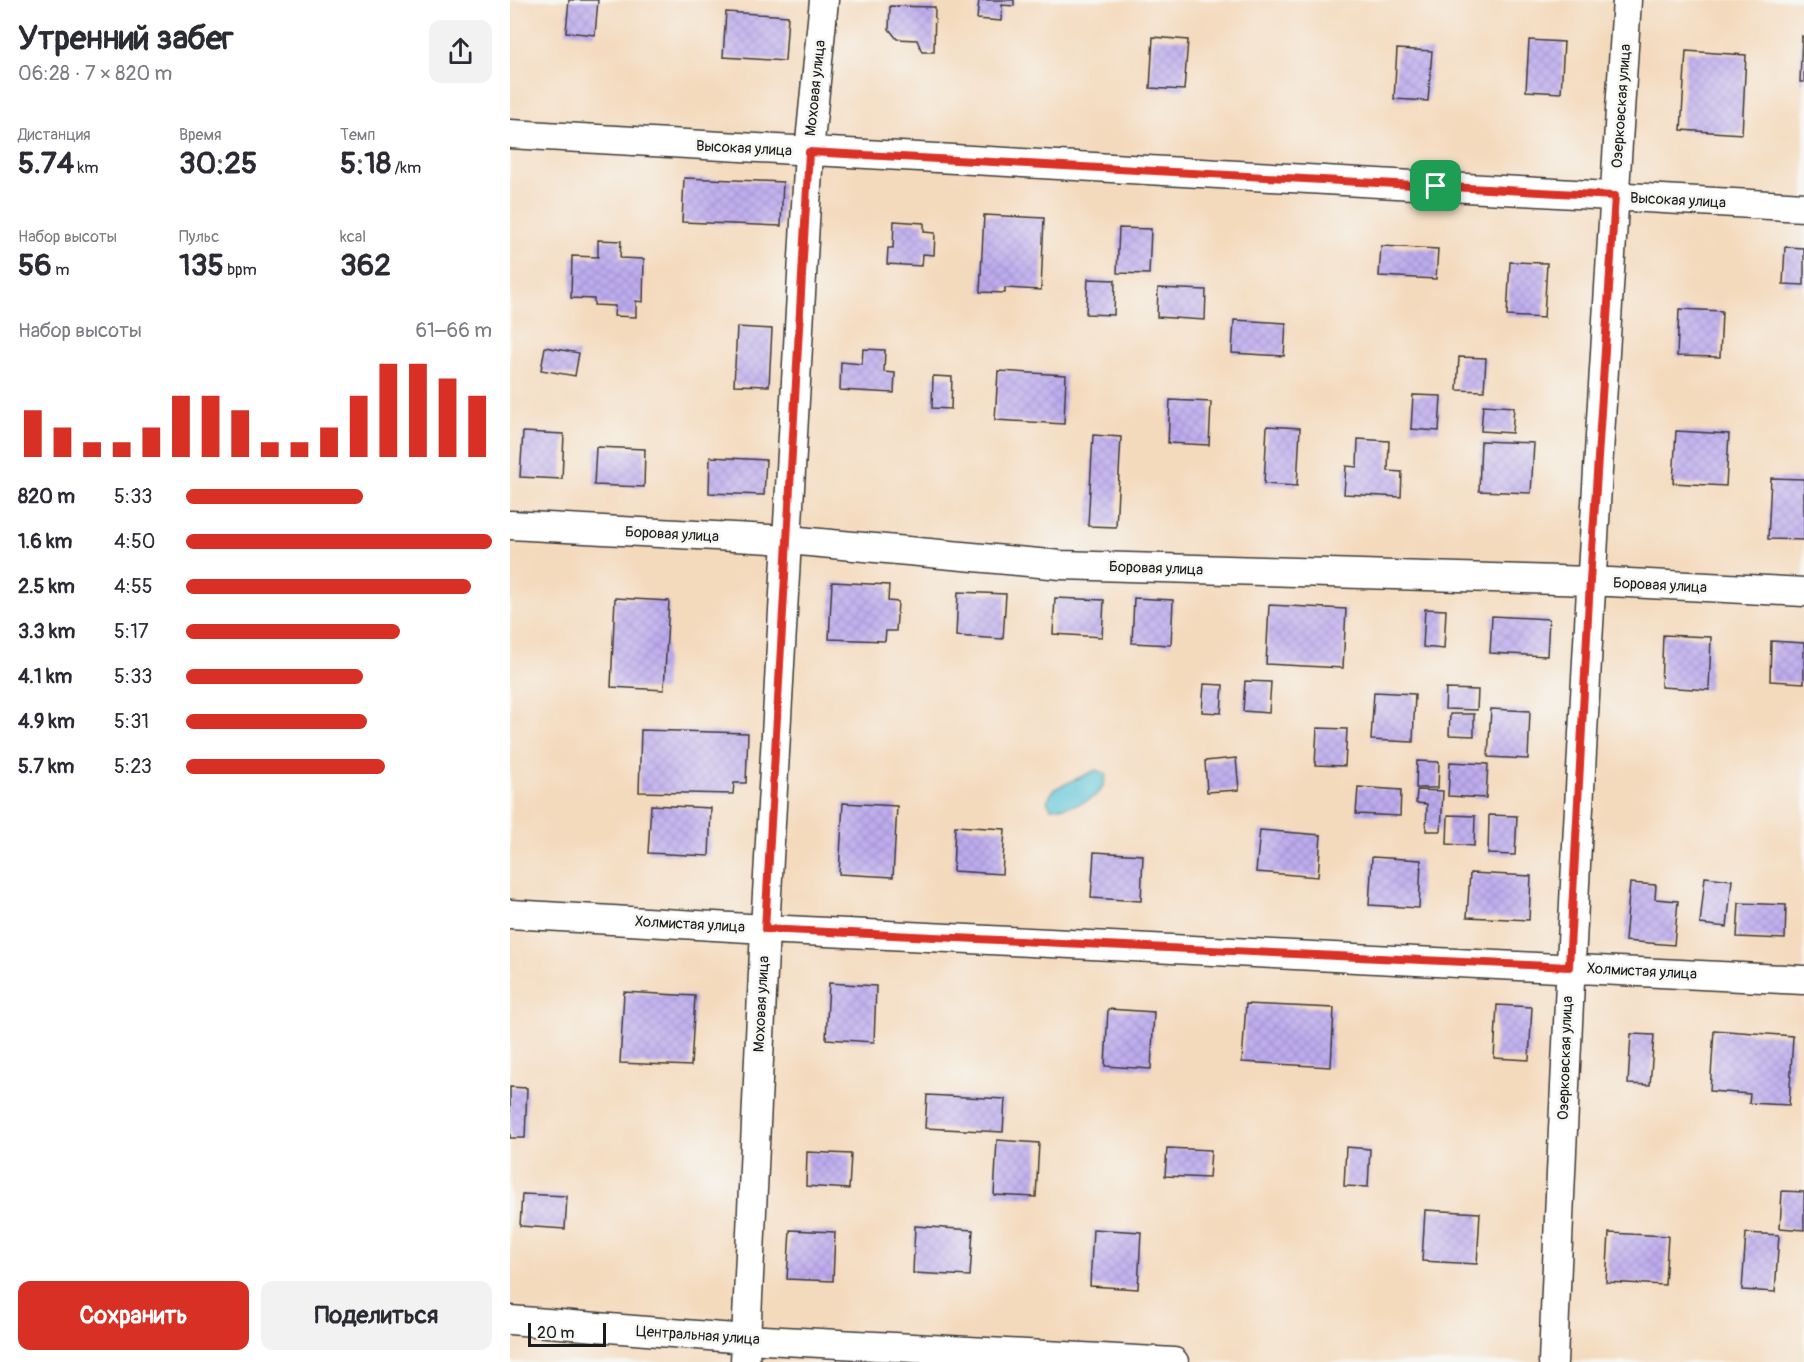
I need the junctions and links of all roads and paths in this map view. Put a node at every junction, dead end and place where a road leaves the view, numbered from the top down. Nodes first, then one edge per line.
1 (824, 0) edge
2 (1628, 0) edge
3 (510, 134) edge
4 (809, 152) junction
5 (1615, 196) junction
6 (1804, 207) edge
7 (510, 525) edge
8 (788, 540) junction
9 (1590, 581) junction
10 (1804, 592) edge
11 (510, 914) edge
12 (765, 929) junction
13 (1569, 967) junction
14 (1804, 980) edge
15 (510, 1320) edge
16 (745, 1350) edge
17 (1174, 1362) edge
18 (1553, 1362) edge

1 - 4 street, Моховая улица
2 - 5 street, Озерковская улица
3 - 4 street, Высокая улица
4 - 5 street, Высокая улица
4 - 8 street, Моховая улица
5 - 6 street, Высокая улица
5 - 9 street, Озерковская улица
7 - 8 street, Боровая улица
8 - 9 street, Боровая улица
8 - 12 street, Моховая улица
9 - 10 street, Боровая улица
9 - 13 street, Озерковская улица
11 - 12 street, Холмистая улица
12 - 13 street, Холмистая улица
12 - 16 street, Моховая улица
13 - 14 street, Холмистая улица
13 - 18 street, Озерковская улица
15 - 16 street, Центральная улица
16 - 17 street, Центральная улица

